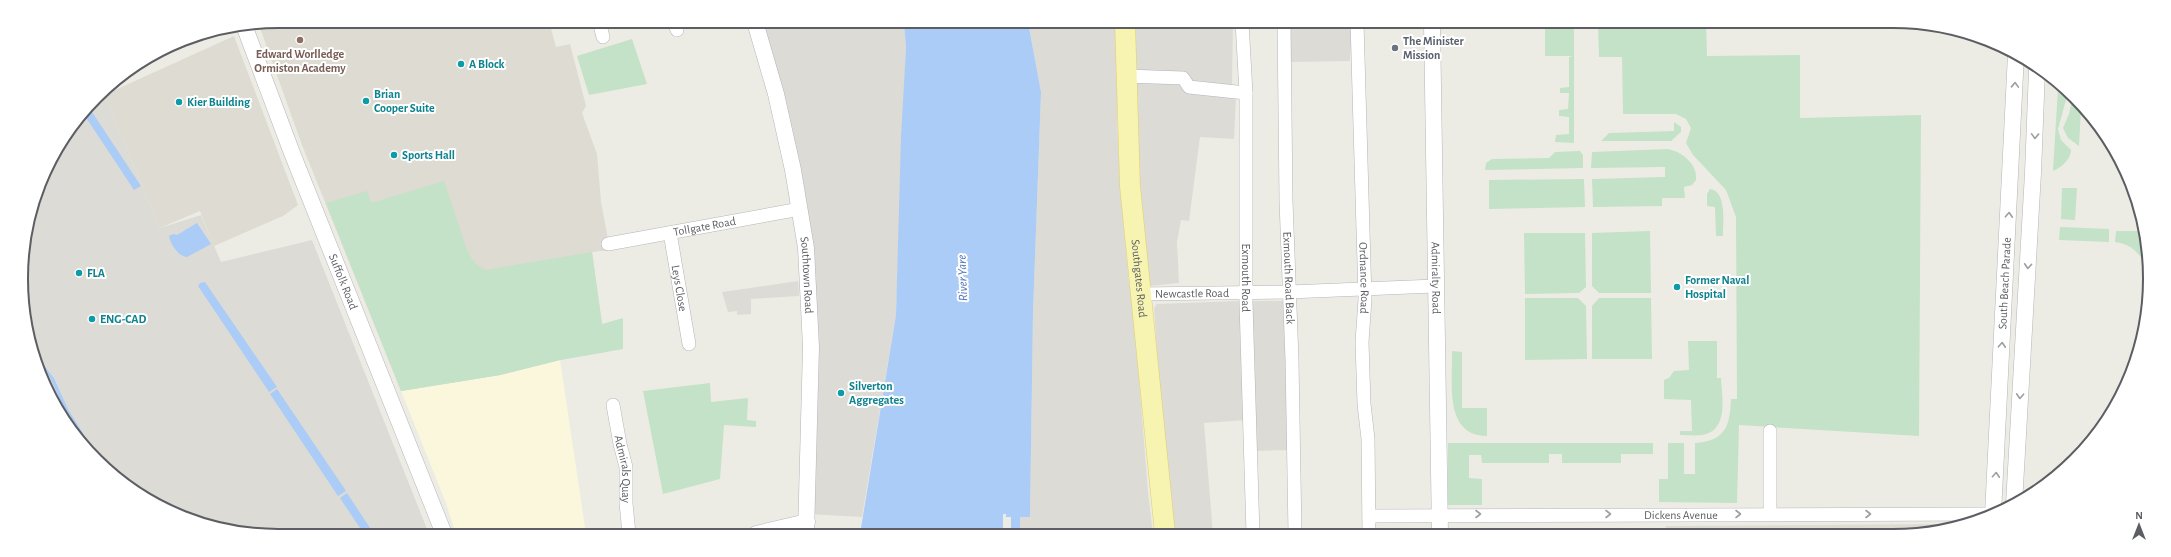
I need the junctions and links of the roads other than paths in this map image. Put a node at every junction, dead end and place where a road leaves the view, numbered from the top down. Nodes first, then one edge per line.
1 (601, 28) edge
2 (757, 28) edge
3 (1125, 28) edge
4 (1242, 28) edge
5 (1284, 28) edge
6 (1357, 28) edge
7 (1432, 28) edge
8 (247, 30) edge
9 (603, 37) dead end
10 (2016, 61) edge
11 (2037, 74) edge
12 (1126, 76) junction
13 (1246, 93) junction
14 (800, 209) junction
15 (670, 233) junction
16 (608, 244) dead end
17 (1435, 286) junction
18 (1364, 288) junction
19 (1246, 292) junction
20 (1289, 292) junction
21 (1140, 294) junction
22 (689, 344) dead end
23 (614, 405) dead end
24 (1770, 431) dead end
25 (2014, 497) edge
26 (1992, 508) edge
27 (1439, 514) junction
28 (1770, 514) junction
29 (1978, 514) edge
30 (1370, 516) junction
31 (807, 528) edge
32 (442, 529) edge
33 (629, 529) edge
34 (1165, 529) edge
35 (1253, 529) edge
36 (1295, 529) edge
37 (1369, 529) edge
38 (1440, 529) edge

1 - 9 street
2 - 14 street, Southtown Road
3 - 12 main road, Southgates Road
4 - 13 street, Exmouth Road
5 - 20 street, Exmouth Road Back
6 - 18 street, Ordnance Road
7 - 17 street, Admiralty Road
8 - 32 street, Suffolk Road
26 -> 10 street, South Beach Parade
11 -> 25 street, South Beach Parade
12 - 13 street
12 - 21 main road, Southgates Road
13 - 19 street, Exmouth Road
14 - 15 street, Tollgate Road
14 - 31 street, Southtown Road
15 - 16 street, Tollgate Road
15 - 22 street, Leys Close
17 - 18 street, Newcastle Road
17 - 27 street, Admiralty Road
18 - 20 street, Newcastle Road
18 - 30 street, Ordnance Road
19 - 20 street, Newcastle Road
19 - 21 street, Newcastle Road
19 - 35 street, Exmouth Road
20 - 36 street, Exmouth Road Back
21 - 34 main road, Southgates Road
23 - 33 street, Admirals Quay
24 - 28 street
27 -> 28 street, Dickens Avenue
27 - 30 street, Dickens Avenue
27 - 38 street, Admiralty Road
28 -> 29 street, Dickens Avenue
30 - 37 street, Ordnance Road

